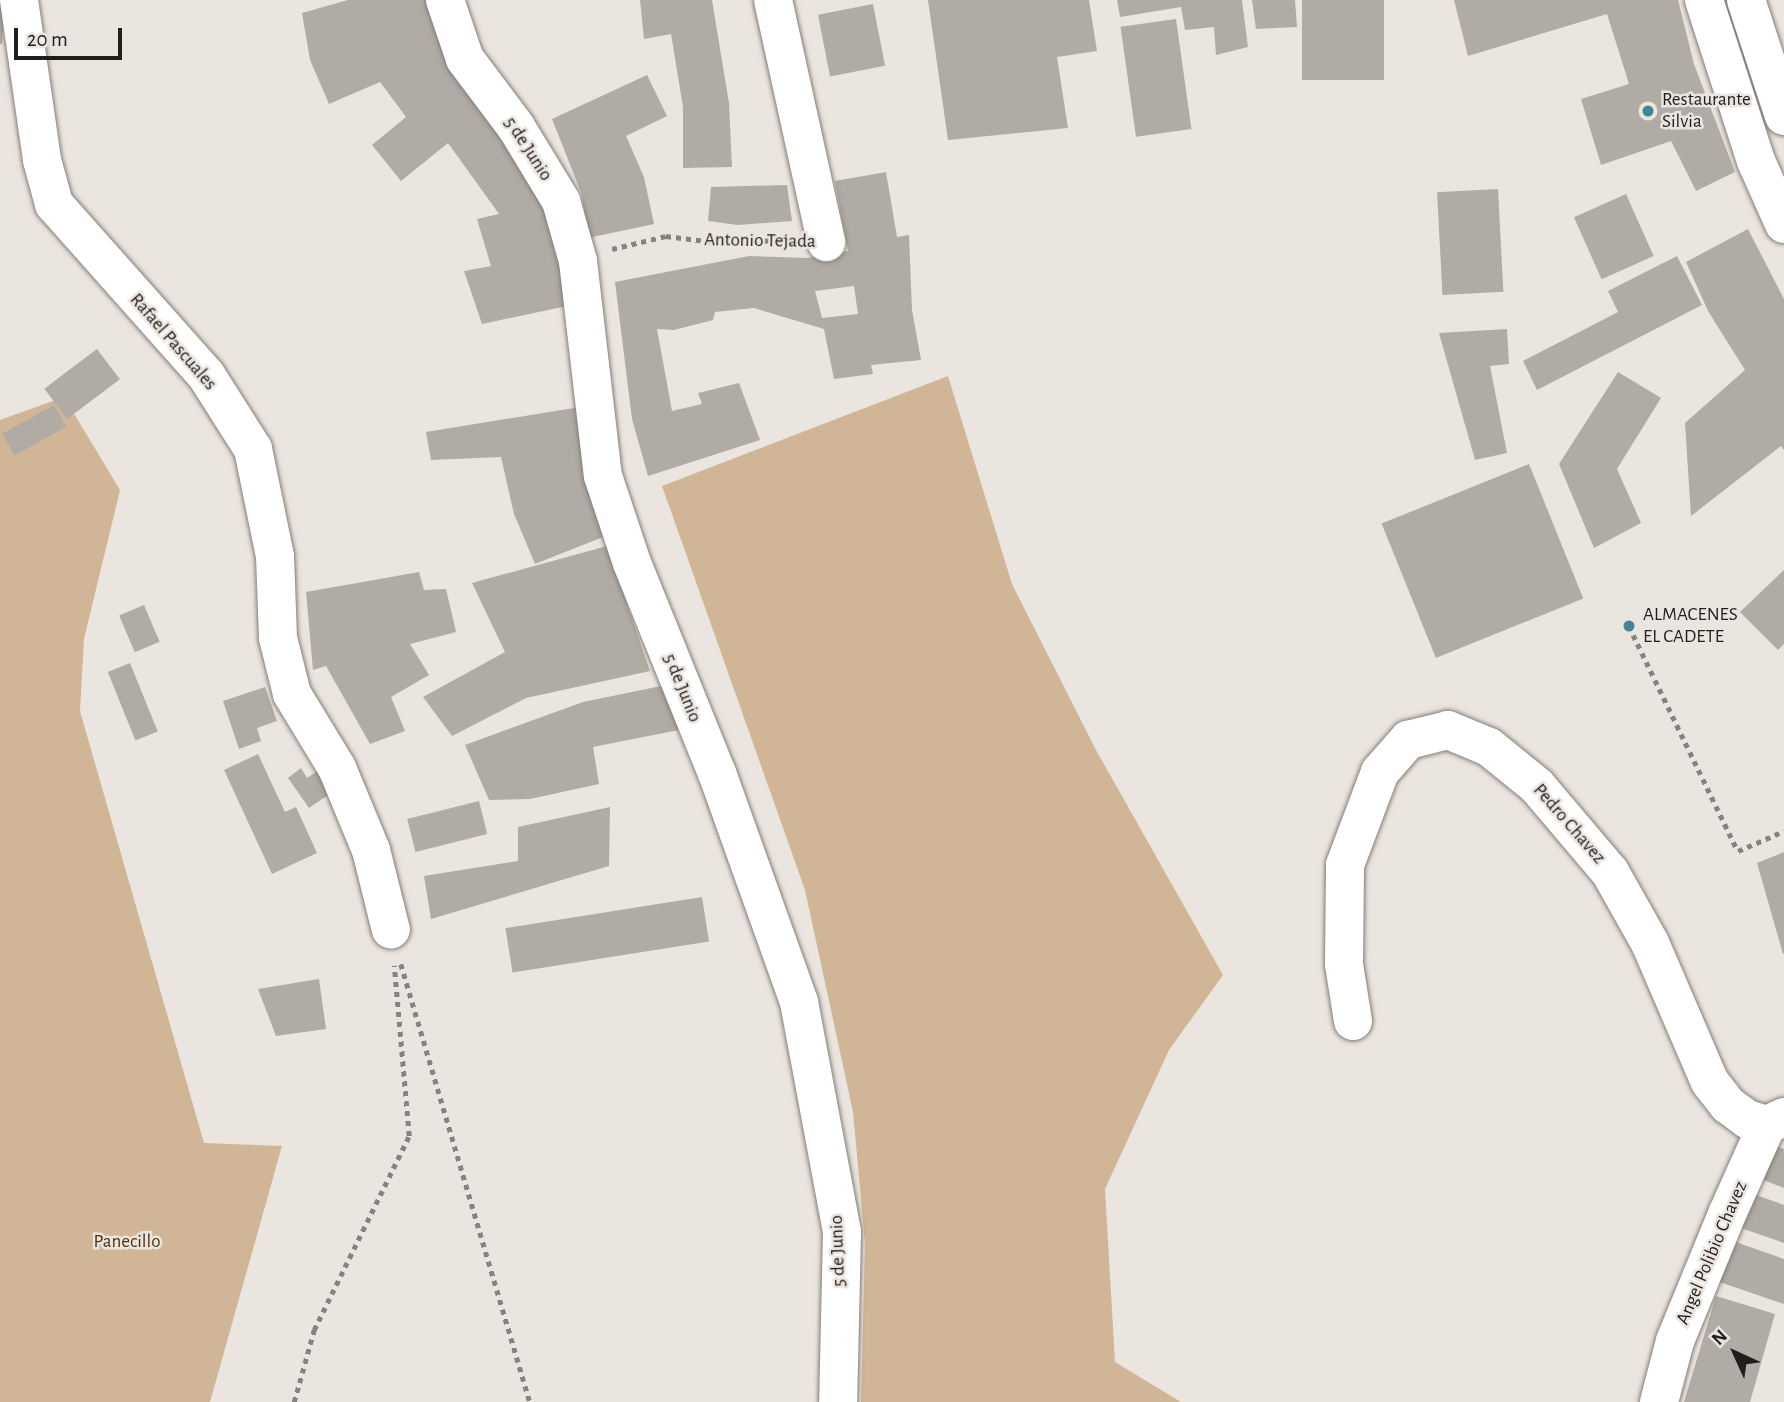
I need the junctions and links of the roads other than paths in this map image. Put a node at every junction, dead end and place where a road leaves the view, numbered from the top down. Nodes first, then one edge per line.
1 (19, 0) edge
2 (445, 0) edge
3 (773, 0) edge
4 (1704, 0) edge
5 (1746, 0) edge
6 (1784, 116) edge
7 (1784, 224) edge
8 (826, 242) road end
9 (391, 930) road end
10 (1353, 1021) dead end
11 (1775, 1121) edge
12 (838, 1402) edge
13 (1659, 1402) edge

1 - 9 street, Rafael Pascuales
2 - 12 street, 5 de Junio
3 - 8 street, Antonio Tejada
4 - 7 street
5 - 6 street
10 - 11 street, Pedro Chavez
11 - 13 street, Angel Polibio Chavez

